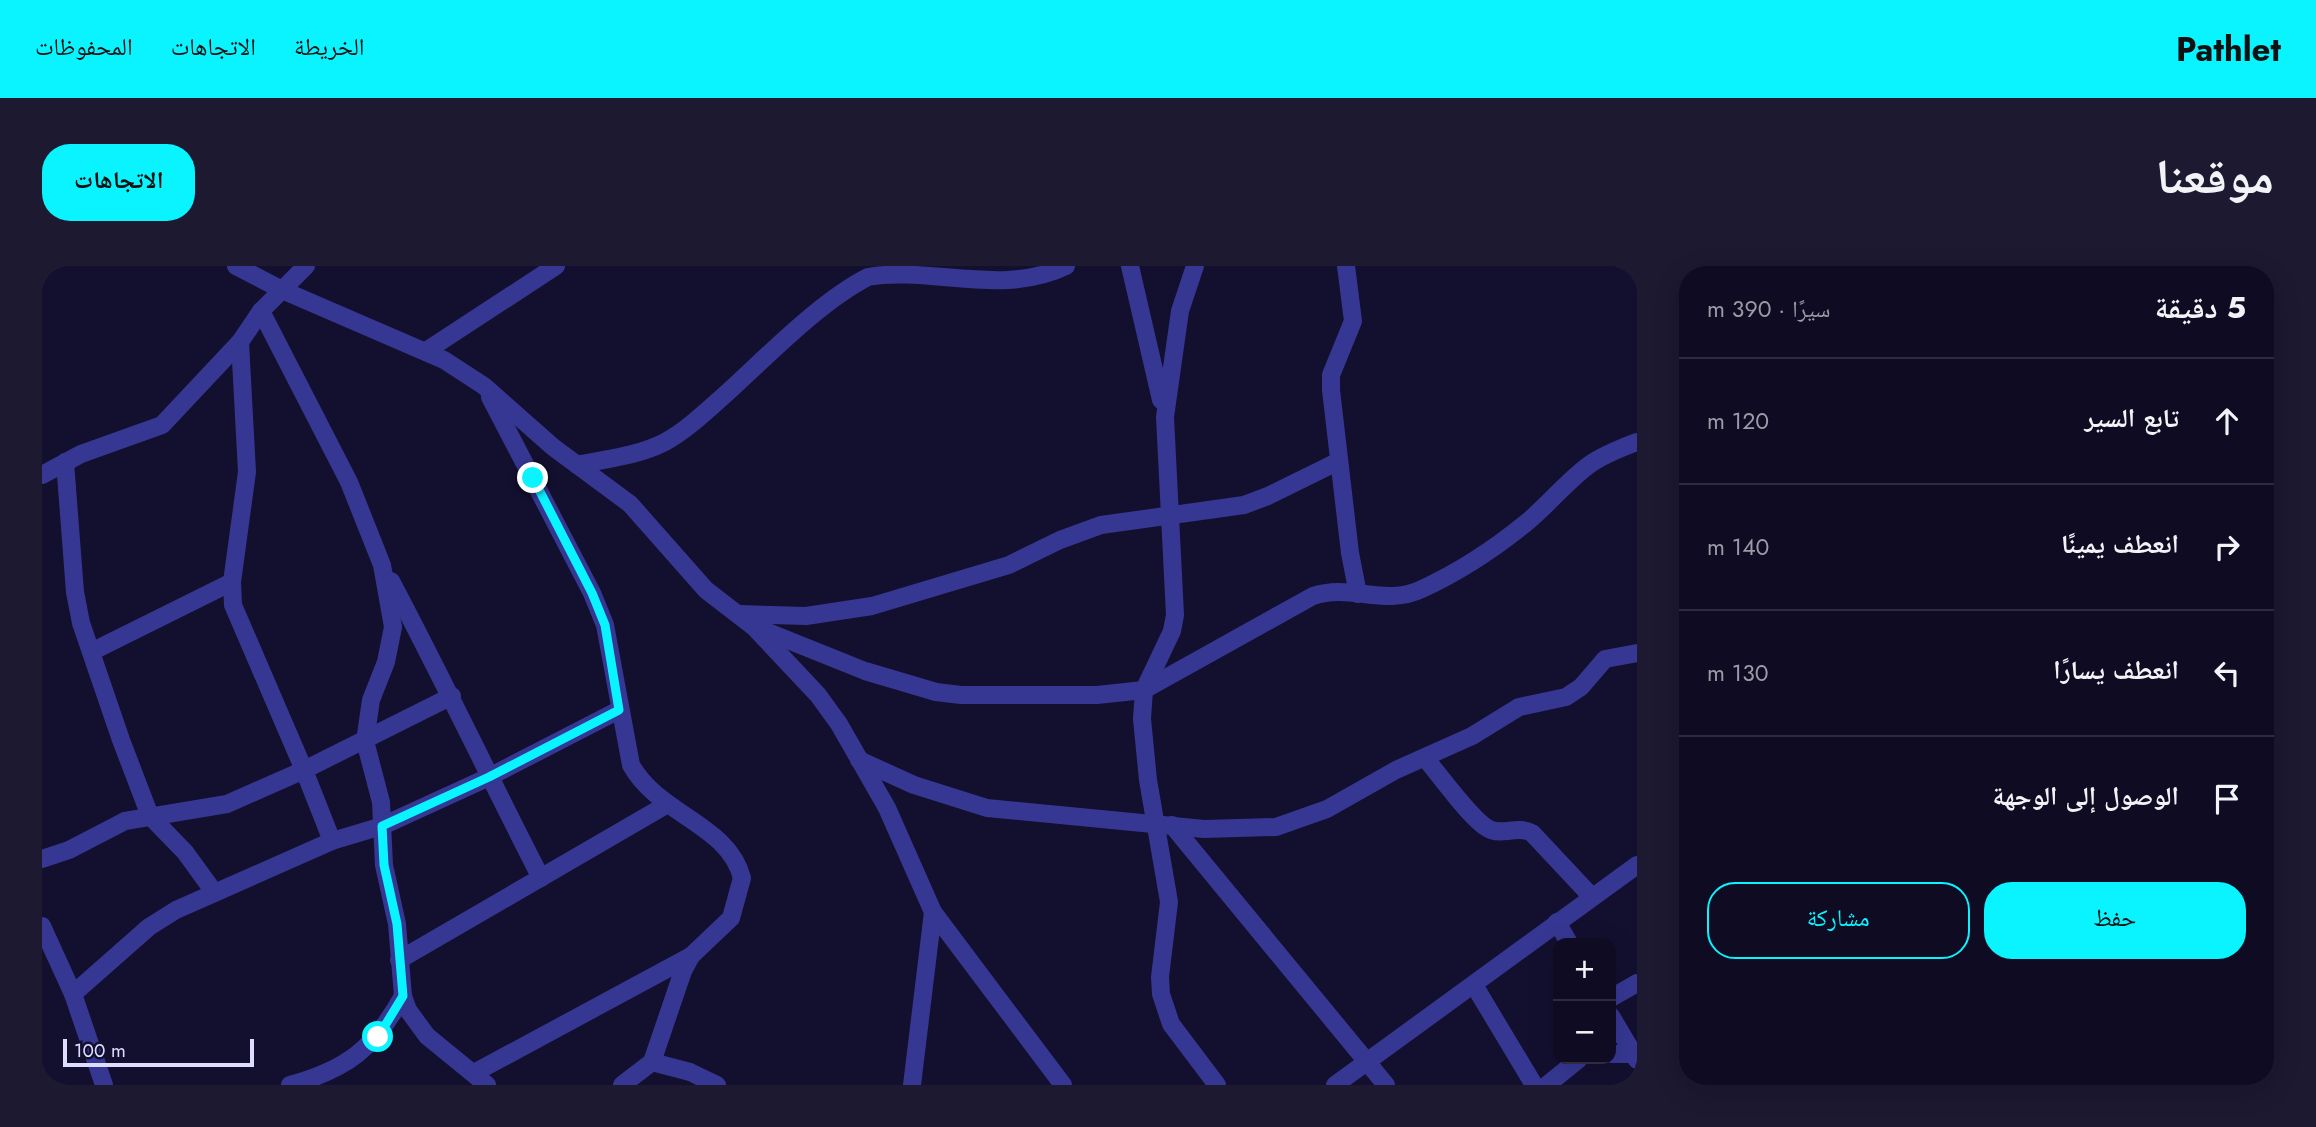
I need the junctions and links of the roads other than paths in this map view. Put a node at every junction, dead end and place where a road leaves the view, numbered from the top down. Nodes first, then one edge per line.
1 (306, 266) edge
2 (556, 266) edge
3 (1066, 266) edge
4 (1130, 266) edge
5 (1195, 266) edge
6 (1346, 266) edge
7 (247, 269) edge
8 (282, 290) junction
9 (261, 311) junction
10 (240, 342) junction
11 (426, 351) junction
12 (484, 386) junction
13 (1165, 417) junction
14 (1637, 442) edge
15 (1339, 461) junction
16 (65, 462) junction
17 (577, 465) junction
18 (42, 475) edge
19 (1169, 516) junction
20 (382, 565) junction
21 (232, 582) junction
22 (1358, 594) junction
23 (738, 614) junction
24 (754, 627) junction
25 (91, 652) junction
26 (1637, 653) edge
27 (1144, 690) junction
28 (452, 695) junction
29 (619, 710) junction
30 (365, 741) junction
31 (1425, 758) junction
32 (859, 760) junction
33 (304, 770) junction
34 (489, 777) junction
35 (666, 805) junction
36 (150, 816) junction
37 (1164, 824) junction
38 (382, 826) junction
39 (331, 841) junction
40 (42, 859) edge
41 (1637, 865) edge
42 (541, 877) junction
43 (214, 892) junction
44 (1592, 897) junction
45 (933, 912) junction
46 (1557, 922) junction
47 (42, 926) edge
48 (1566, 938) edge
49 (691, 956) junction
50 (399, 960) junction
51 (1637, 983) edge
52 (1474, 985) junction
53 (72, 994) junction
54 (1616, 995) edge
55 (403, 996) junction
56 (1616, 1024) edge
57 (1616, 1054) edge
58 (1636, 1056) edge
59 (1366, 1060) junction
60 (652, 1062) junction
61 (1573, 1064) edge
62 (481, 1079) edge
63 (104, 1085) edge
64 (290, 1085) edge
65 (622, 1085) edge
66 (717, 1085) edge
67 (912, 1085) edge
68 (1063, 1085) edge
69 (1217, 1085) edge
70 (1335, 1085) edge
71 (1386, 1085) edge
72 (1534, 1085) edge
73 (1548, 1085) edge

1 - 8 street
2 - 11 street
3 - 17 street
4 - 13 street
5 - 13 street
6 - 15 street
7 - 8 street
8 - 9 street
8 - 11 street
9 - 10 street
9 - 20 street
10 - 16 street
10 - 21 street
11 - 12 street
12 - 17 street
12 - 29 street
13 - 19 street
14 - 22 street
15 - 19 street
15 - 22 street
16 - 18 street
16 - 25 street
17 - 23 street
19 - 23 street
19 - 27 street
20 - 28 street
20 - 30 street
21 - 25 street
21 - 33 street
22 - 27 street
23 - 24 street
24 - 27 street
24 - 32 street
25 - 36 street
26 - 31 street
27 - 37 street
28 - 30 street
28 - 34 street
29 - 34 street
29 - 35 street
30 - 33 street
30 - 38 street
31 - 37 street
31 - 44 street
32 - 37 street
32 - 45 street
33 - 36 street
33 - 39 street
34 - 38 street
34 - 42 street
35 - 42 street
35 - 49 street
36 - 40 street
36 - 43 street
37 - 59 street
37 - 69 street
38 - 39 street
38 - 50 street
39 - 43 street
41 - 44 street
42 - 50 street
43 - 53 street
44 - 46 street
45 - 67 street
45 - 68 street
46 - 48 street
46 - 52 street
47 - 53 street
49 - 60 street
49 - 62 street
50 - 55 street
51 - 54 street
52 - 59 street
52 - 72 street
53 - 63 street
55 - 62 street
55 - 64 street
56 - 58 street
57 - 58 street
59 - 70 street
59 - 71 street
60 - 65 street
60 - 66 street
61 - 73 street

